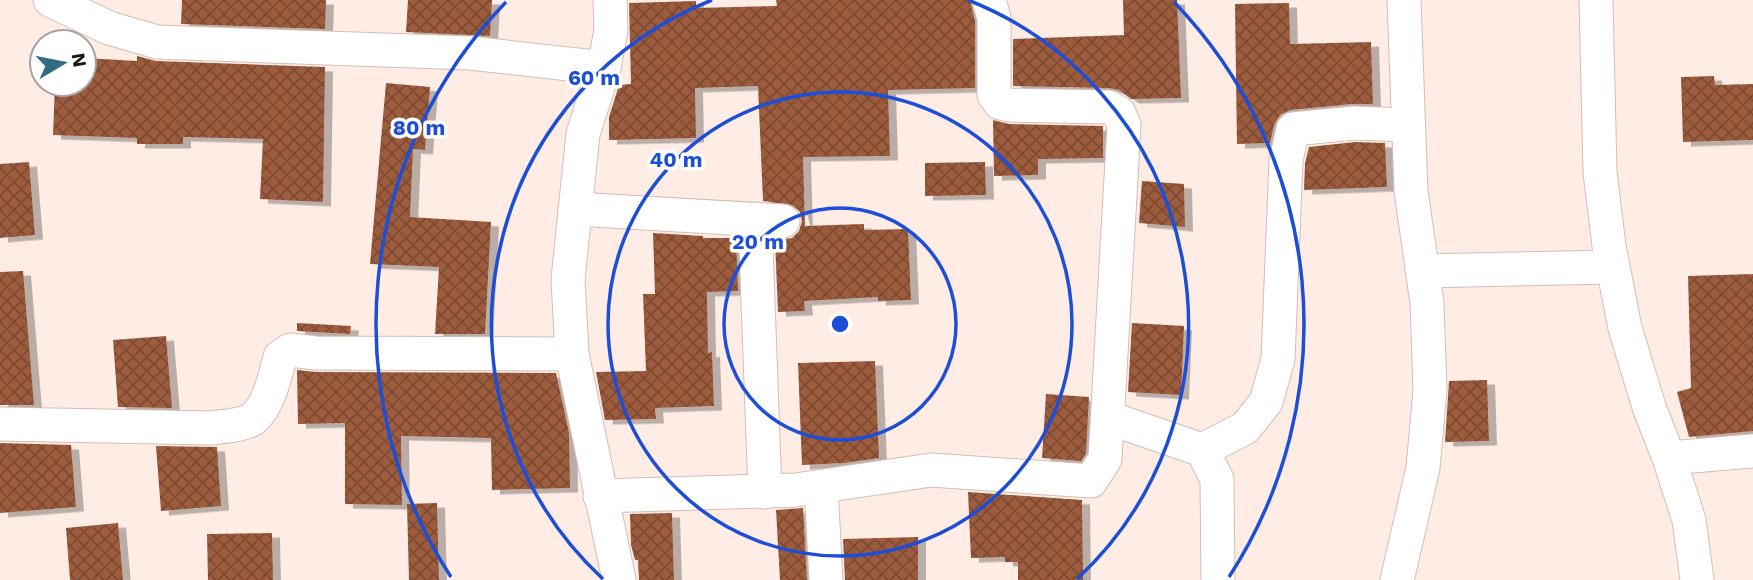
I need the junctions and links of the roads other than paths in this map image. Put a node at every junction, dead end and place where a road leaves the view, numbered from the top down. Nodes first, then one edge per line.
1 (50, 0) edge
2 (610, 0) edge
3 (989, 0) edge
4 (1404, 0) edge
5 (1596, 0) edge
6 (604, 68) junction
7 (1407, 125) junction
8 (575, 209) junction
9 (1613, 267) junction
10 (1422, 271) junction
11 (572, 354) junction
12 (1109, 418) junction
13 (0, 424) edge
14 (1202, 450) junction
15 (1753, 451) edge
16 (1670, 458) junction
17 (821, 487) junction
18 (765, 492) junction
19 (600, 496) junction
20 (619, 580) edge
21 (826, 580) edge
22 (1218, 580) edge
23 (1397, 580) edge
24 (1697, 580) edge

1 - 6 street
2 - 6 street
3 - 12 street
4 - 7 street
5 - 9 street
6 - 8 street
7 - 10 street
7 - 14 street
8 - 11 street
8 - 18 street
9 - 10 street
9 - 16 street
10 - 23 street
11 - 13 street
11 - 19 street
12 - 14 street
12 - 17 street
14 - 22 street
15 - 16 street
16 - 24 street
17 - 18 street
17 - 21 street
18 - 19 street
19 - 20 street

